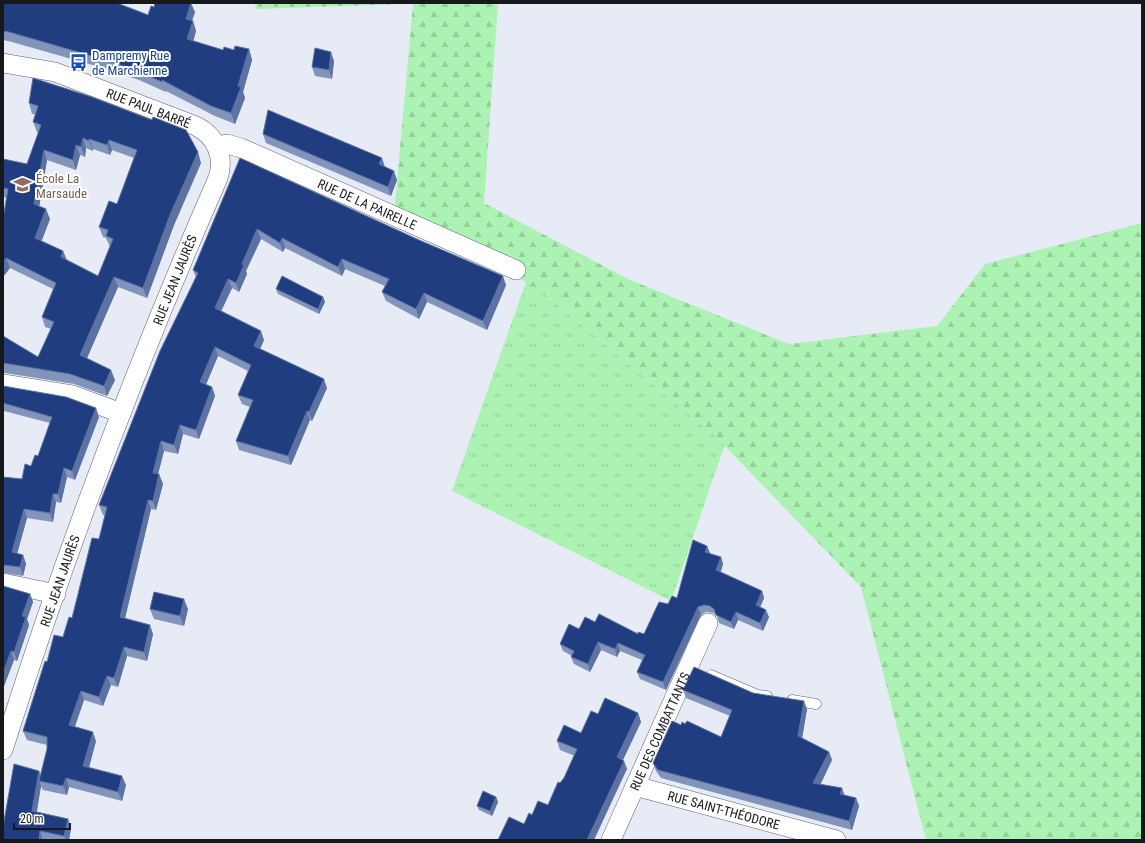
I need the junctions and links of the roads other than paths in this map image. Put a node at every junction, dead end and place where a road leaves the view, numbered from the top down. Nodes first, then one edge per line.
1 (3, 63) edge
2 (217, 146) junction
3 (516, 270) dead end
4 (3, 384) edge
5 (121, 413) junction
6 (3, 583) edge
7 (56, 594) junction
8 (708, 622) dead end
9 (696, 668) junction
10 (816, 704) dead end
11 (3, 750) edge
12 (635, 786) junction
13 (610, 840) edge
14 (836, 840) edge

1 - 2 street, RUE PAUL BARRÉ
2 - 3 street, RUE DE LA PAIRELLE
2 - 5 street, RUE JEAN JAURÈS
4 - 5 street
5 - 7 street, RUE JEAN JAURÈS
6 - 7 street
7 - 11 street, RUE JEAN JAURÈS
8 - 9 street, RUE DES COMBATTANTS
9 - 10 lane
9 - 12 street, RUE DES COMBATTANTS
12 - 13 street, RUE DES COMBATTANTS
12 - 14 street, RUE SAINT-THÉODORE

